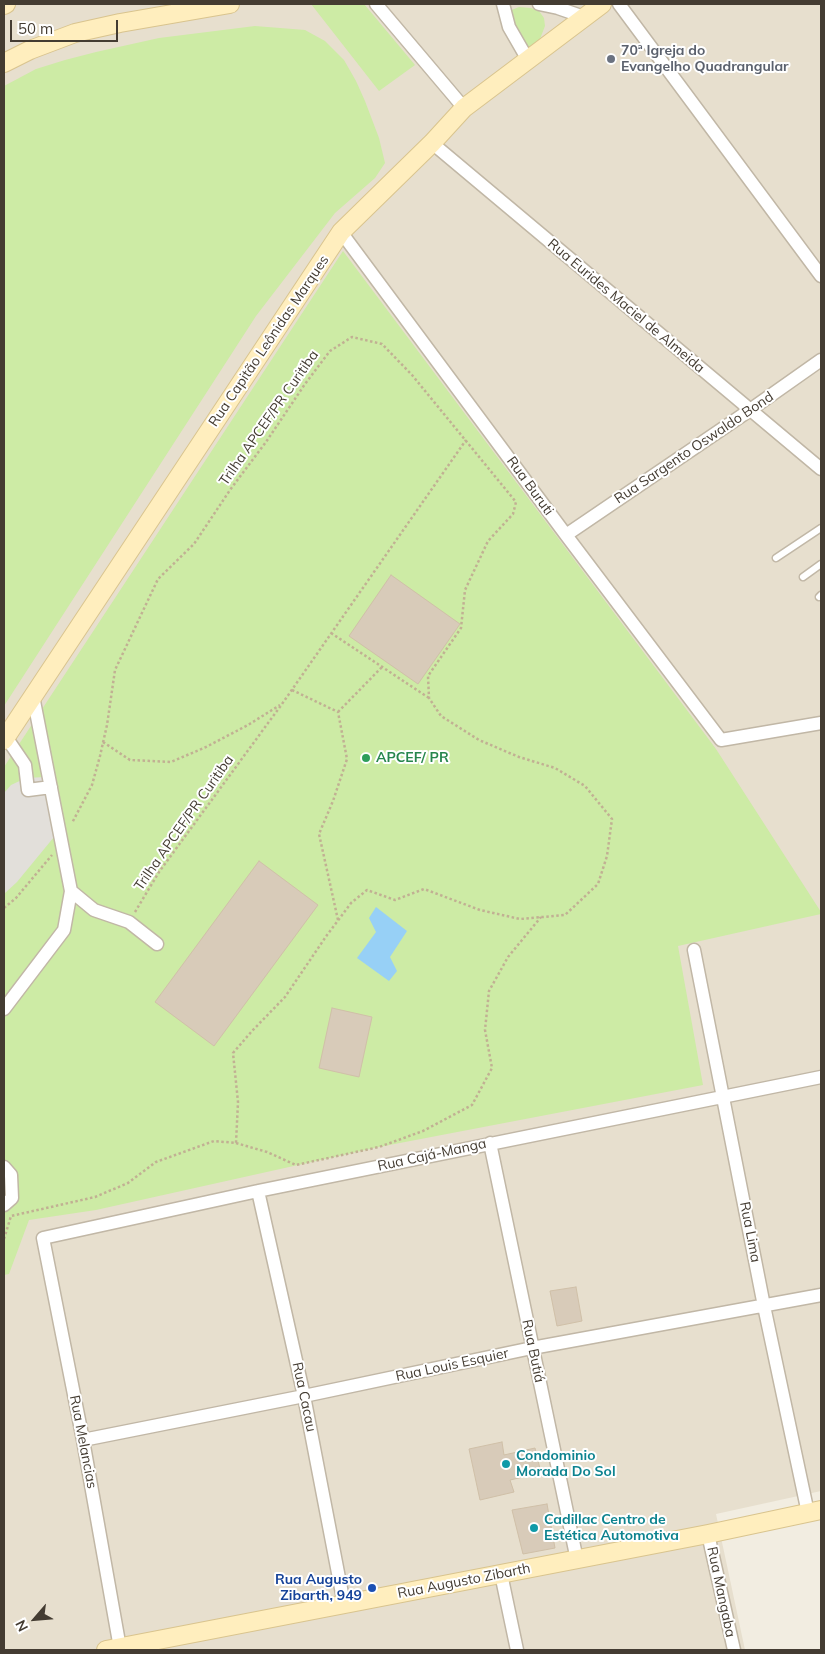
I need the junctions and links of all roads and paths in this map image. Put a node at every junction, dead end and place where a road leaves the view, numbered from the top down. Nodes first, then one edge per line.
1 (221, 4) edge
2 (376, 4) edge
3 (503, 4) edge
4 (539, 4) edge
5 (602, 4) edge
6 (618, 4) edge
7 (584, 17) junction
8 (528, 60) junction
9 (4, 63) edge
10 (464, 108) junction
11 (432, 143) junction
12 (341, 232) junction
13 (821, 276) edge
14 (821, 360) edge
15 (750, 410) junction
16 (466, 440) junction
17 (821, 469) edge
18 (821, 528) edge
19 (566, 535) junction
20 (776, 558) dead end
21 (821, 564) edge
22 (803, 577) dead end
23 (331, 633) junction
24 (382, 667) junction
25 (292, 690) junction
26 (33, 696) junction
27 (429, 698) junction
28 (282, 704) junction
29 (338, 712) junction
30 (821, 723) edge
31 (5, 738) edge
32 (103, 741) junction
33 (47, 762) junction
34 (25, 765) junction
35 (51, 787) junction
36 (62, 843) junction
37 (71, 891) junction
38 (4, 908) edge
39 (541, 917) junction
40 (338, 920) junction
41 (129, 922) junction
42 (157, 944) dead end
43 (694, 950) dead end
44 (4, 1009) edge
45 (821, 1076) edge
46 (724, 1097) junction
47 (490, 1143) junction
48 (236, 1144) junction
49 (4, 1167) edge
50 (258, 1190) junction
51 (4, 1205) edge
52 (4, 1238) edge
53 (43, 1238) joint
54 (821, 1295) edge
55 (764, 1306) junction
56 (532, 1348) junction
57 (304, 1396) junction
58 (83, 1440) junction
59 (814, 1512) edge
60 (708, 1534) junction
61 (576, 1560) junction
62 (501, 1574) junction
63 (344, 1604) junction
64 (113, 1649) edge
65 (516, 1650) edge
66 (734, 1650) edge

1 - 9 street
2 - 10 street
3 - 8 street
4 - 7 street
5 - 7 street, Rua Capitão Leônidas Marques
6 - 13 street
7 - 8 street, Rua Capitão Leônidas Marques
8 - 10 street, Rua Capitão Leônidas Marques
10 - 11 street, Rua Capitão Leônidas Marques
11 - 12 street, Rua Capitão Leônidas Marques
11 - 15 street, Rua Eurides Maciel de Almeida
12 - 19 street, Rua Buruti
12 - 26 street, Rua Capitão Leônidas Marques
14 - 15 street, Rua Sargento Oswaldo Bond
15 - 17 street, Rua Eurides Maciel de Almeida
15 - 19 street, Rua Sargento Oswaldo Bond
16 - 23 path
16 - 27 path, Trilha APCEF/PR Curitiba
16 - 32 path, Trilha APCEF/PR Curitiba
18 - 20 lane
19 - 30 street, Rua Buruti
21 - 22 lane
23 - 24 path
23 - 25 path
24 - 27 path
24 - 29 path
25 - 28 path
25 - 29 path
26 - 31 street, Rua Capitão Leônidas Marques
26 - 33 street
27 - 39 path
28 - 32 path, Trilha APCEF/PR Curitiba
28 - 41 path, Trilha APCEF/PR Curitiba
29 - 40 path
31 - 34 street
32 - 36 path, Trilha APCEF/PR Curitiba
33 - 34 street
33 - 35 street
34 - 35 street
35 - 36 street
36 - 37 street
36 - 38 path, Trilha APCEF/PR Curitiba
37 - 41 street
37 - 44 street
39 - 40 path
39 - 48 path
40 - 48 path
41 - 42 street
43 - 46 street, Rua Lima
45 - 46 street, Rua Cajá-Manga
46 - 47 street, Rua Cajá-Manga
46 - 55 street, Rua Lima
47 - 50 street, Rua Cajá-Manga
47 - 56 street, Rua Butiá
48 - 52 path
49 - 51 street
50 - 53 street, Rua Cajá-Manga
50 - 57 street, Rua Cacau
53 - 58 street, Rua Melancias
54 - 55 street, Rua Louis Esquier
55 - 56 street, Rua Louis Esquier
55 - 59 street, Rua Lima
56 - 57 street, Rua Louis Esquier
56 - 61 street, Rua Butiá
57 - 58 street, Rua Louis Esquier
57 - 63 street, Rua Cacau
58 - 64 street, Rua Melancias
59 - 60 street, Rua Augusto Zibarth
60 - 61 street, Rua Augusto Zibarth
60 - 66 street, Rua Mangaba
61 - 62 street, Rua Augusto Zibarth
62 - 63 street, Rua Augusto Zibarth
62 - 65 street
63 - 64 street, Rua Augusto Zibarth

